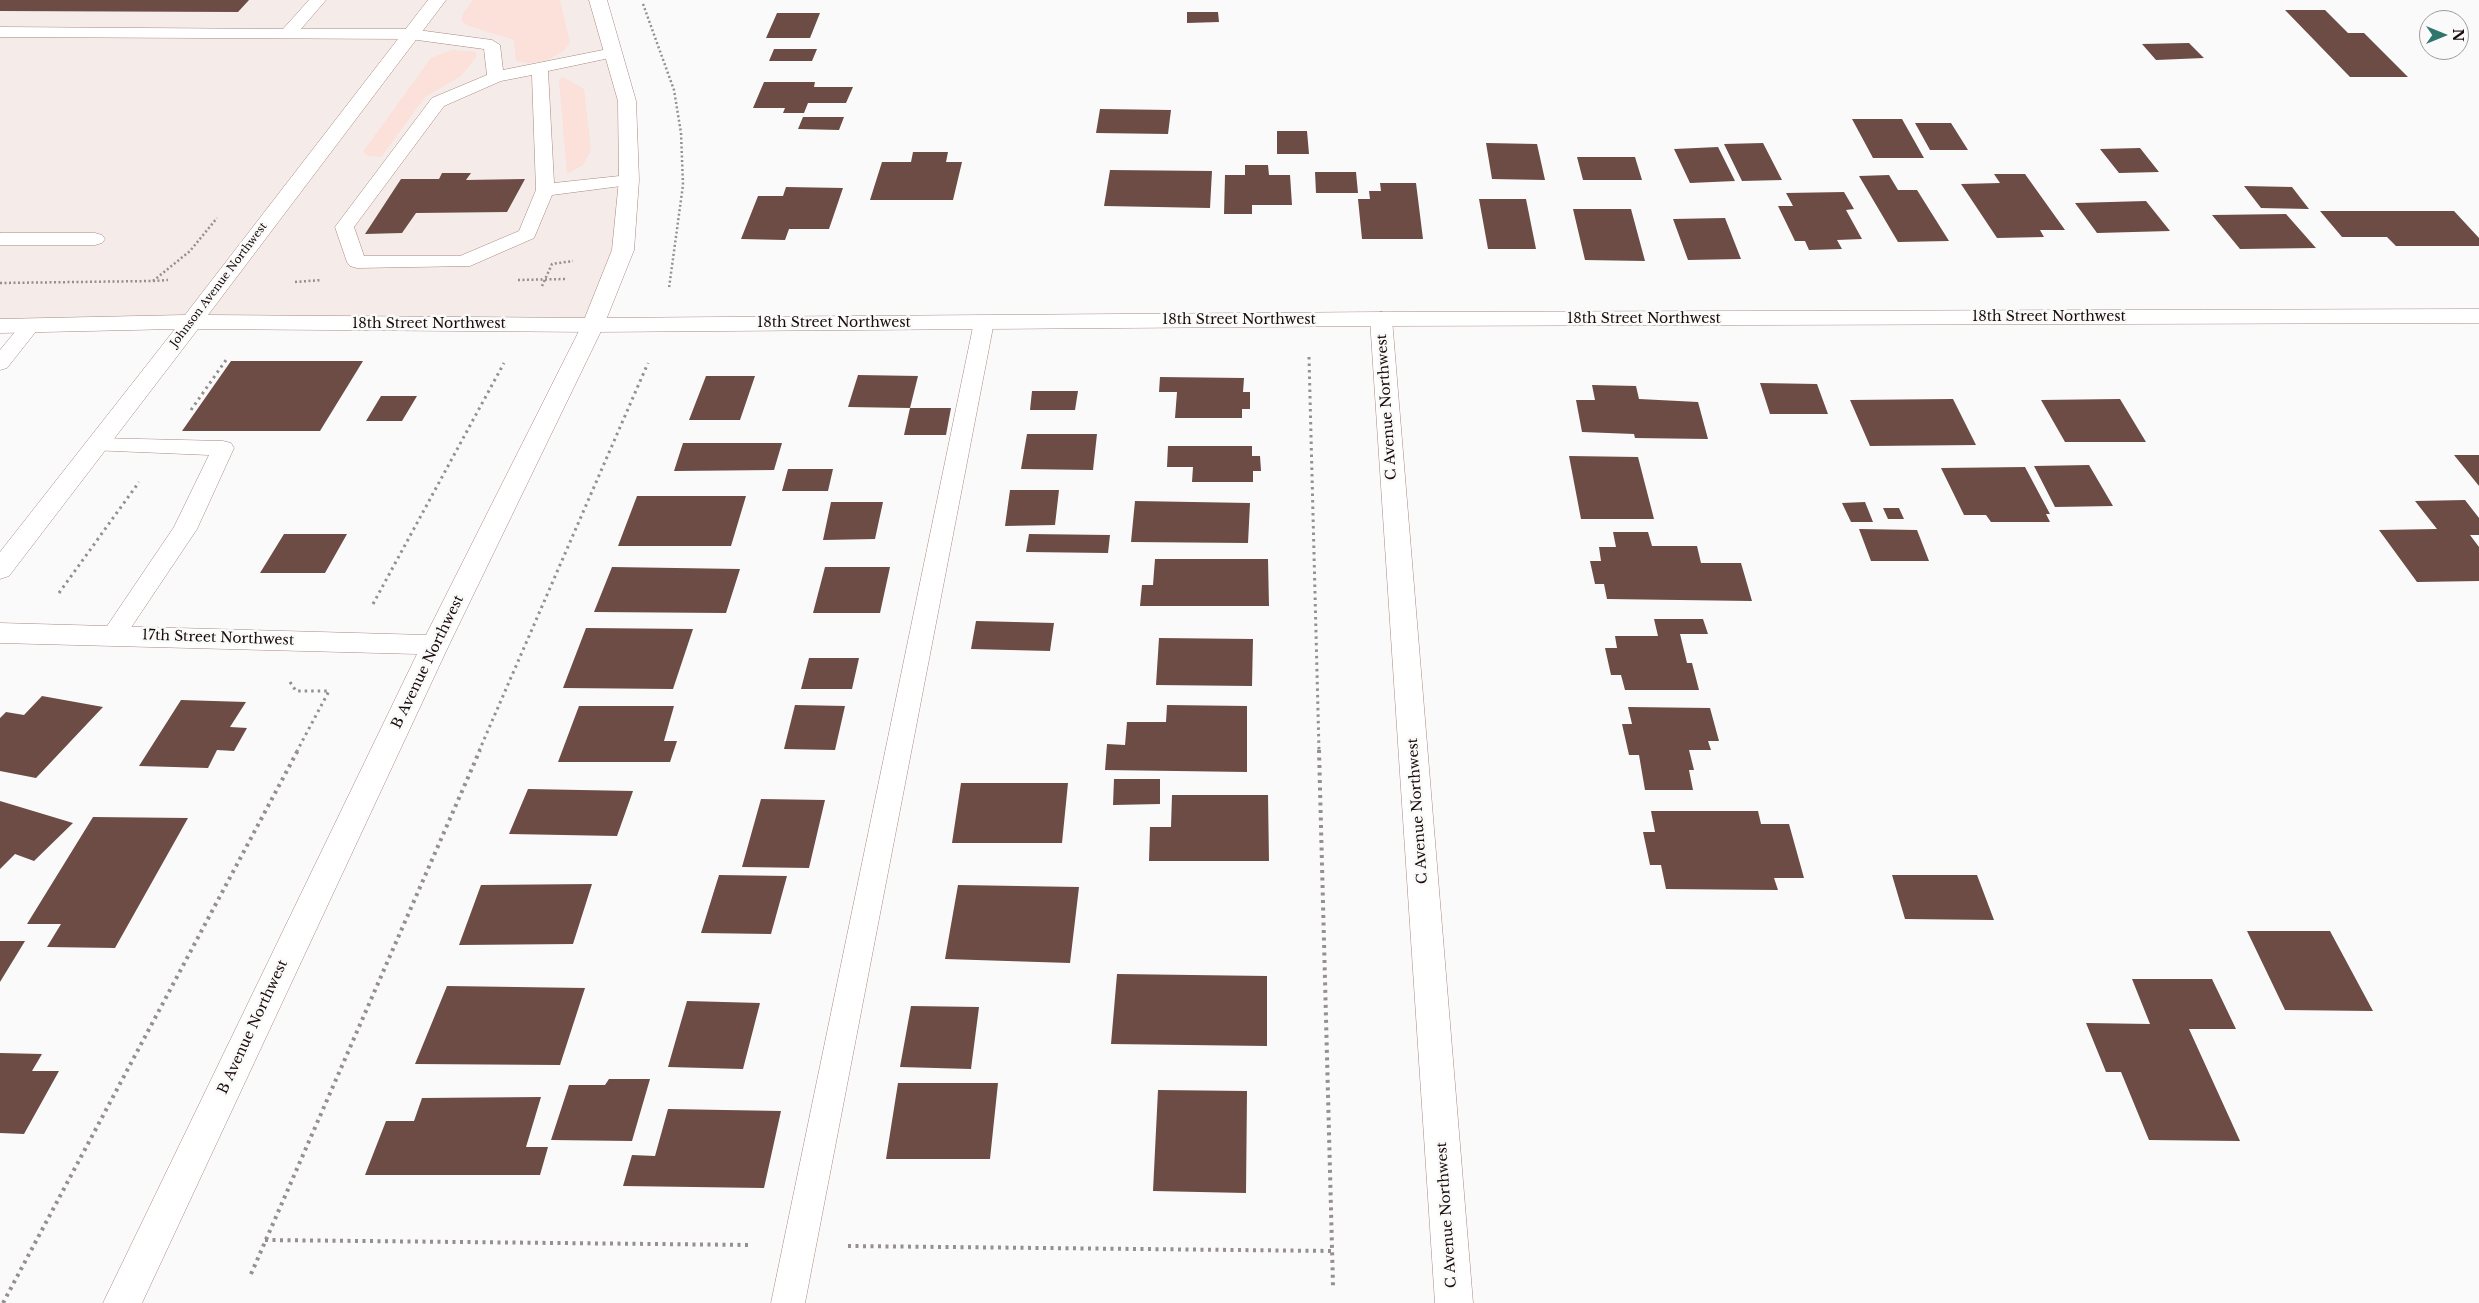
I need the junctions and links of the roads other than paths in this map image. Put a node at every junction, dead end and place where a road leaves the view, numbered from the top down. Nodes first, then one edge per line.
1 (318, 0) edge
2 (437, 0) edge
3 (598, 0) edge
4 (0, 32) edge
5 (287, 34) junction
6 (410, 34) junction
7 (613, 53) junction
8 (540, 68) junction
9 (496, 77) junction
10 (629, 180) junction
11 (545, 190) junction
12 (0, 239) edge
13 (95, 239) dead end
14 (2479, 316) edge
15 (1381, 319) junction
16 (190, 322) junction
17 (984, 322) junction
18 (593, 324) junction
19 (31, 325) junction
20 (0, 326) edge
21 (0, 364) edge
22 (98, 445) junction
23 (0, 570) edge
24 (0, 633) edge
25 (113, 635) junction
26 (435, 645) junction
27 (122, 1303) edge
28 (788, 1303) edge
29 (1454, 1303) edge

1 - 5 lane
2 - 6 street, Johnson Avenue Northwest
3 - 7 street, B Avenue Northwest
4 - 5 lane
5 - 6 lane
6 - 9 lane
6 - 16 street, Johnson Avenue Northwest
7 - 8 lane
7 - 10 street, B Avenue Northwest
8 - 9 lane
8 - 11 lane
9 - 11 lane
10 - 11 lane
10 - 18 street, B Avenue Northwest
12 - 13 lane
14 - 15 street, 18th Street Northwest
15 - 17 street, 18th Street Northwest
15 - 29 street, C Avenue Northwest
16 - 18 street, 18th Street Northwest
16 - 19 street, 18th Street Northwest
16 - 22 street, Johnson Avenue Northwest
17 - 18 street, 18th Street Northwest
17 - 28 lane
18 - 26 street, B Avenue Northwest
19 - 20 street, 18th Street Northwest
19 - 21 lane
22 - 23 street, Johnson Avenue Northwest
22 - 25 lane
24 - 25 street, 17th Street Northwest
25 - 26 street, 17th Street Northwest
26 - 27 street, B Avenue Northwest

